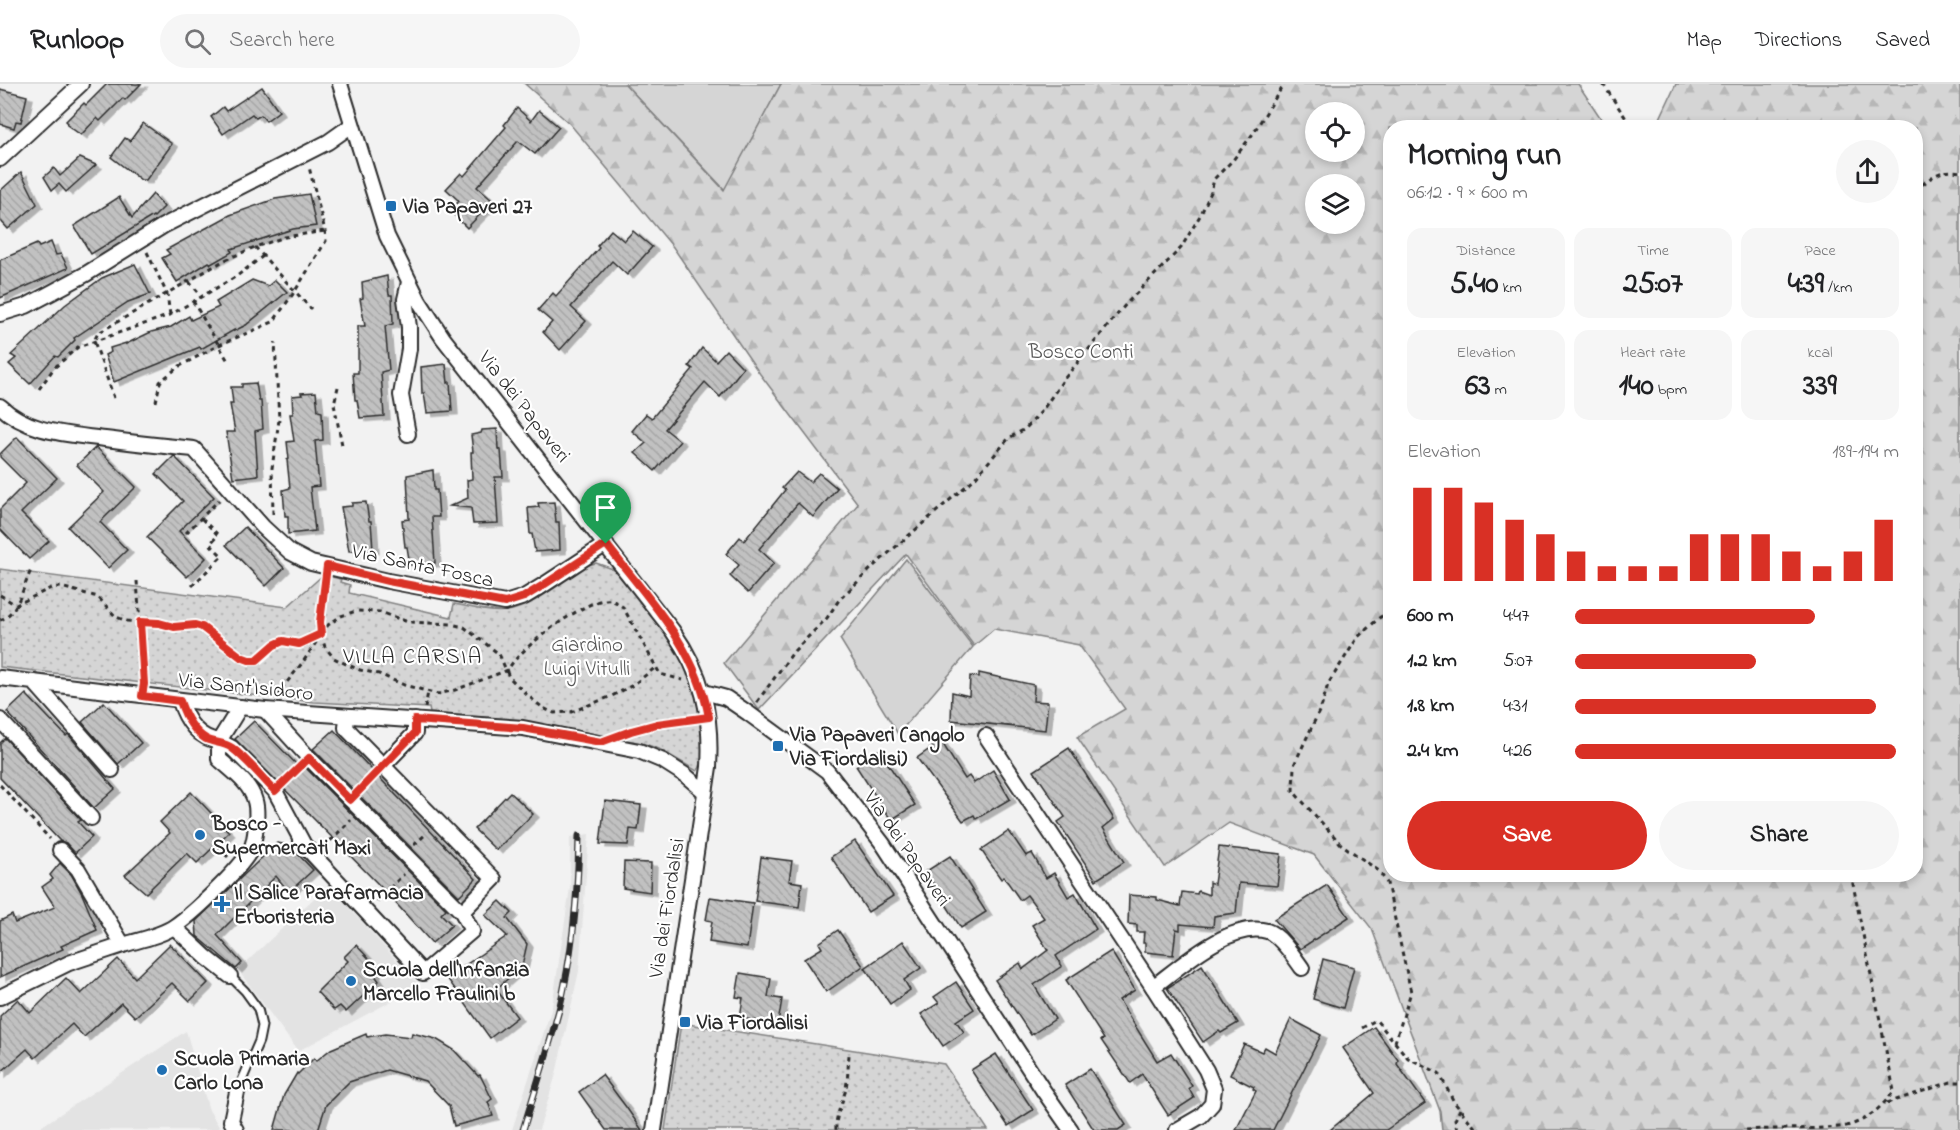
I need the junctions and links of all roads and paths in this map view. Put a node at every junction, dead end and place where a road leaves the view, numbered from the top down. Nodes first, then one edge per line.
1 (81, 84) edge
2 (340, 84) edge
3 (1284, 84) edge
4 (1603, 84) edge
5 (1627, 120) edge
6 (352, 124) junction
7 (305, 154) junction
8 (0, 159) edge
9 (1960, 172) edge
10 (1923, 184) edge
11 (325, 231) junction
12 (141, 240) junction
13 (255, 247) junction
14 (263, 256) junction
15 (189, 282) junction
16 (409, 282) junction
17 (295, 291) junction
18 (167, 294) junction
19 (202, 296) junction
20 (193, 301) junction
21 (311, 309) dead end
22 (0, 314) edge
23 (170, 315) junction
24 (94, 341) junction
25 (275, 342) dead end
26 (219, 345) junction
27 (228, 361) dead end
28 (338, 387) dead end
29 (39, 389) dead end
30 (114, 398) dead end
31 (156, 402) dead end
32 (0, 406) edge
33 (408, 434) dead end
34 (342, 445) dead end
35 (229, 490) junction
36 (201, 518) junction
37 (263, 527) junction
38 (186, 533) dead end
39 (606, 544) junction
40 (327, 566) junction
41 (32, 568) dead end
42 (137, 581) dead end
43 (192, 586) dead end
44 (0, 595) edge
45 (16, 605) junction
46 (1383, 615) edge
47 (0, 620) edge
48 (140, 622) junction
49 (321, 634) junction
50 (656, 668) junction
51 (508, 670) junction
52 (0, 678) edge
53 (34, 682) junction
54 (702, 685) junction
55 (142, 696) junction
56 (180, 701) junction
57 (240, 707) junction
58 (265, 710) junction
59 (748, 713) junction
60 (347, 717) junction
61 (709, 717) junction
62 (0, 720) edge
63 (415, 720) junction
64 (986, 736) dead end
65 (219, 741) junction
66 (601, 742) junction
67 (309, 758) junction
68 (383, 766) junction
69 (112, 770) dead end
70 (0, 785) edge
71 (275, 791) junction
72 (705, 792) junction
73 (350, 800) junction
74 (361, 810) junction
75 (91, 818) dead end
76 (438, 822) junction
77 (60, 850) joint
78 (315, 857) junction
79 (409, 859) junction
80 (1383, 877) edge
81 (1386, 882) edge
82 (1853, 882) edge
83 (366, 912) junction
84 (462, 912) junction
85 (174, 927) junction
86 (123, 945) junction
87 (1302, 968) dead end
88 (230, 976) joint
89 (1153, 987) junction
90 (0, 997) edge
91 (1362, 1028) dead end
92 (1395, 1042) junction
93 (849, 1055) dead end
94 (1960, 1082) edge
95 (237, 1092) joint
96 (1885, 1103) junction
97 (1460, 1109) junction
98 (236, 1130) edge
99 (654, 1130) edge
100 (836, 1130) edge
101 (1071, 1130) edge
102 (1177, 1130) edge
103 (1457, 1130) edge
104 (1477, 1130) edge
105 (1746, 1130) edge

1 - 8 street
2 - 6 street, Via dei Papaveri
3 - 59 path
4 - 5 path
6 - 7 street
6 - 16 street, Via dei Papaveri
7 - 11 path
7 - 12 street
9 - 10 path
11 - 13 path
11 - 17 path
12 - 18 path
12 - 22 street
13 - 14 path
13 - 15 path
14 - 17 path
14 - 19 path
15 - 18 path
15 - 19 path
16 - 33 street
16 - 39 street, Via dei Papaveri
17 - 21 path
17 - 26 path
18 - 23 path
18 - 24 path
19 - 20 path
20 - 23 path
20 - 26 path
23 - 24 path
24 - 29 path
24 - 30 path
25 - 37 path
26 - 27 path
26 - 31 path
28 - 34 path
32 - 35 street, Via Santa Fosca
35 - 36 path
35 - 37 street, Via Santa Fosca
36 - 38 path
36 - 43 path
37 - 40 street, Via Santa Fosca
39 - 40 street, Via Santa Fosca
39 - 54 street, Via dei Papaveri
40 - 49 path
41 - 45 path
42 - 48 path
44 - 45 path
45 - 47 path
45 - 48 path
46 - 80 path
48 - 49 path
48 - 55 path
49 - 51 path
49 - 51 path
49 - 58 path
50 - 51 path
50 - 51 path
50 - 54 path
52 - 53 street, Via Sant'Isidoro
53 - 55 street, Via Sant'Isidoro
53 - 69 street
54 - 59 street, Via dei Papaveri
54 - 61 street, Via dei Fiordalisi
55 - 56 street, Via Sant'Isidoro
56 - 57 street, Via Sant'Isidoro
56 - 65 street
57 - 58 street, Via Sant'Isidoro
57 - 65 street
58 - 60 street, Via Sant'Isidoro
58 - 67 street
59 - 101 street, Via dei Papaveri
60 - 63 street, Via Sant'Isidoro
60 - 68 street
61 - 66 path
61 - 72 street, Via dei Fiordalisi
62 - 75 street
63 - 66 street, Via Sant'Isidoro
63 - 68 street
64 - 89 street
65 - 71 street
65 - 85 street
66 - 72 street, Via Sant'Isidoro
67 - 71 path
67 - 73 street
68 - 73 path
68 - 76 street
70 - 77 path
71 - 78 street
72 - 99 street, Via dei Fiordalisi
73 - 74 street
74 - 78 path
74 - 79 street
76 - 79 path
76 - 84 street
77 - 86 street
78 - 83 street
79 - 83 path
79 - 84 street
81 - 92 path
82 - 96 path
83 - 84 street
85 - 86 street
85 - 88 street
86 - 90 street
87 - 89 street
88 - 95 lane
89 - 102 street
91 - 92 path
92 - 97 path
93 - 100 path
94 - 96 path
95 - 98 street
96 - 105 path
97 - 103 path
97 - 104 path

